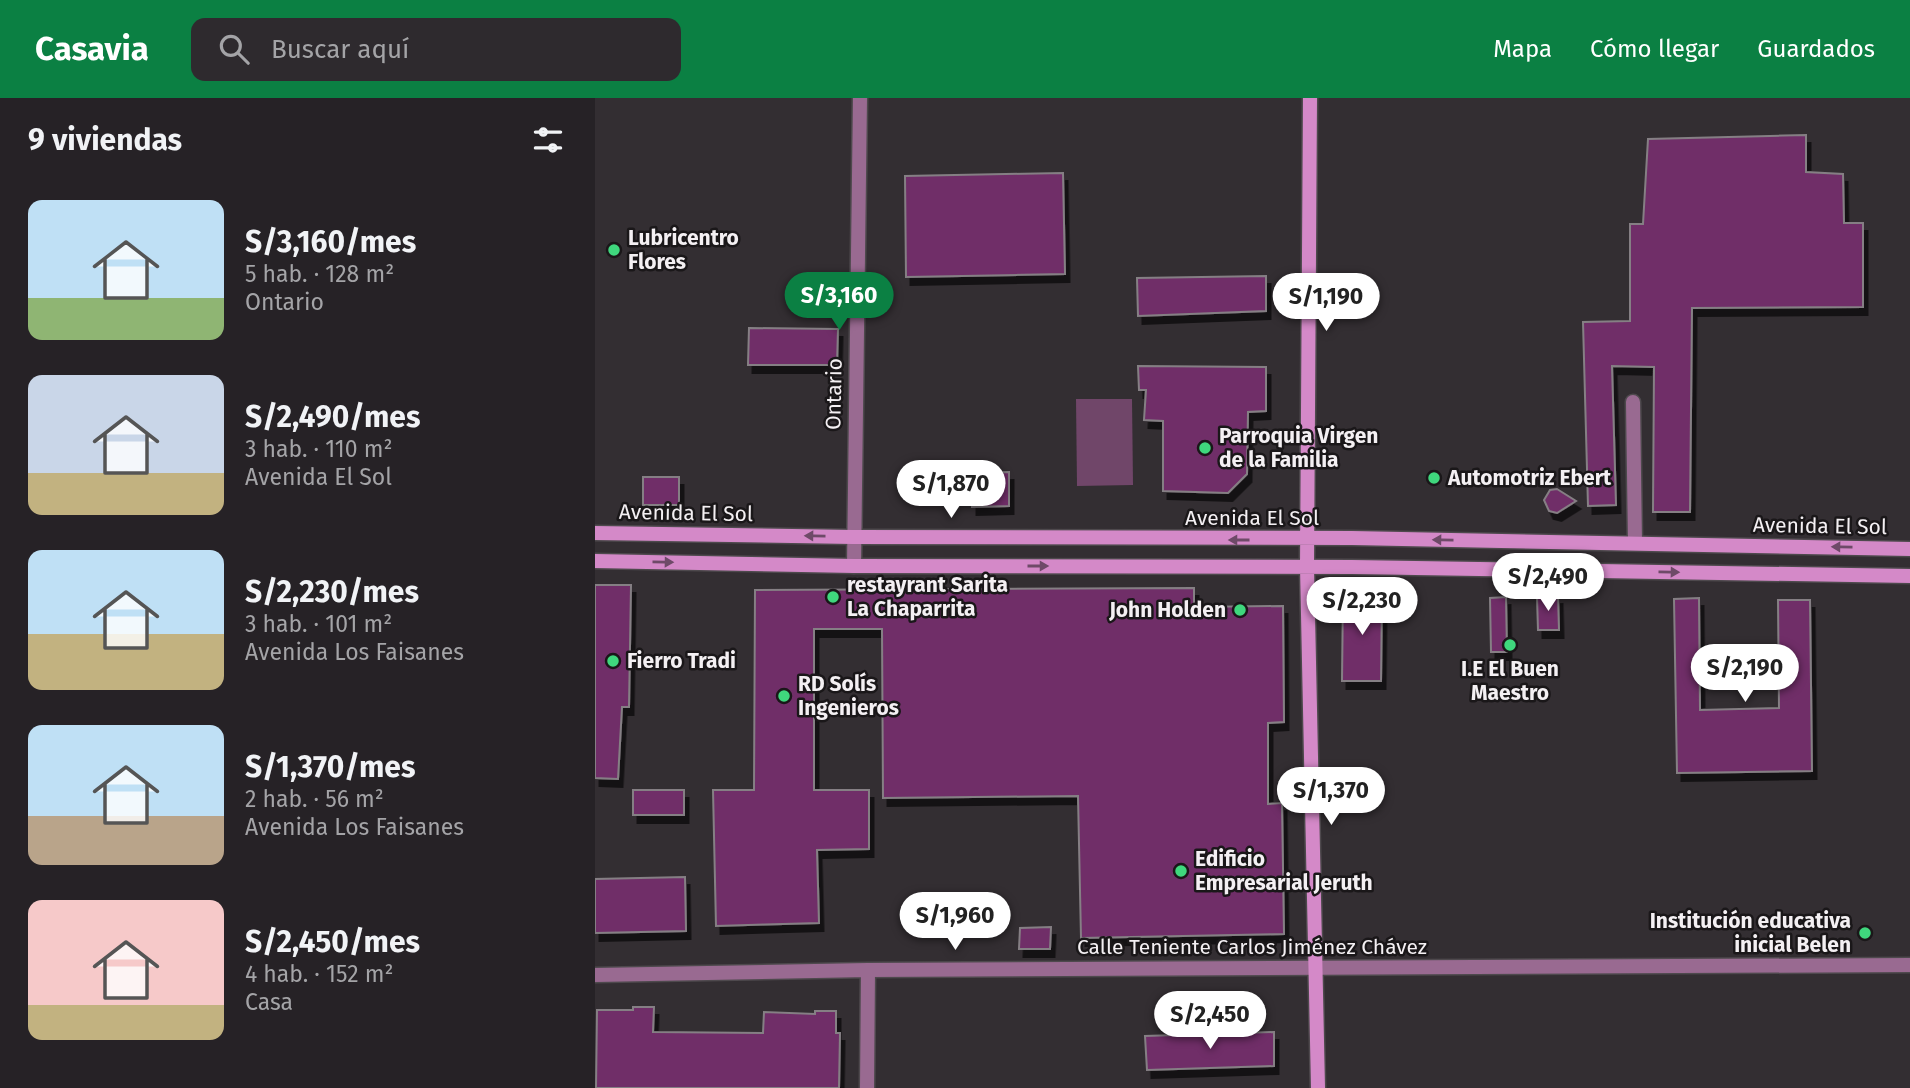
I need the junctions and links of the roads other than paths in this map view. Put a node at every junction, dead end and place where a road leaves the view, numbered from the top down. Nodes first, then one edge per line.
1 (860, 98) edge
2 (1310, 98) edge
3 (1633, 402) dead end
4 (595, 533) edge
5 (853, 537) junction
6 (1307, 539) junction
7 (1635, 543) junction
8 (1910, 549) edge
9 (595, 561) edge
10 (853, 566) junction
11 (1307, 567) junction
12 (1910, 576) edge
13 (1910, 965) edge
14 (1317, 968) junction
15 (868, 970) junction
16 (595, 975) edge
17 (867, 1088) edge
18 (1318, 1088) edge

1 - 5 street, Ontario
2 - 6 main road
3 - 7 street
5 -> 4 main road, Avenida El Sol
6 -> 5 main road, Avenida El Sol
5 - 10 street, Ontario
7 -> 6 main road, Avenida El Sol
6 - 11 main road
8 -> 7 main road, Avenida El Sol
9 -> 10 main road
10 -> 11 main road
11 -> 12 main road
11 - 14 main road
13 - 14 street, Calle Teniente Carlos Jiménez Chávez
14 - 15 street, Calle Teniente Carlos Jiménez Chávez
14 - 18 main road
15 - 16 street, Calle Teniente Carlos Jiménez Chávez
15 - 17 street

